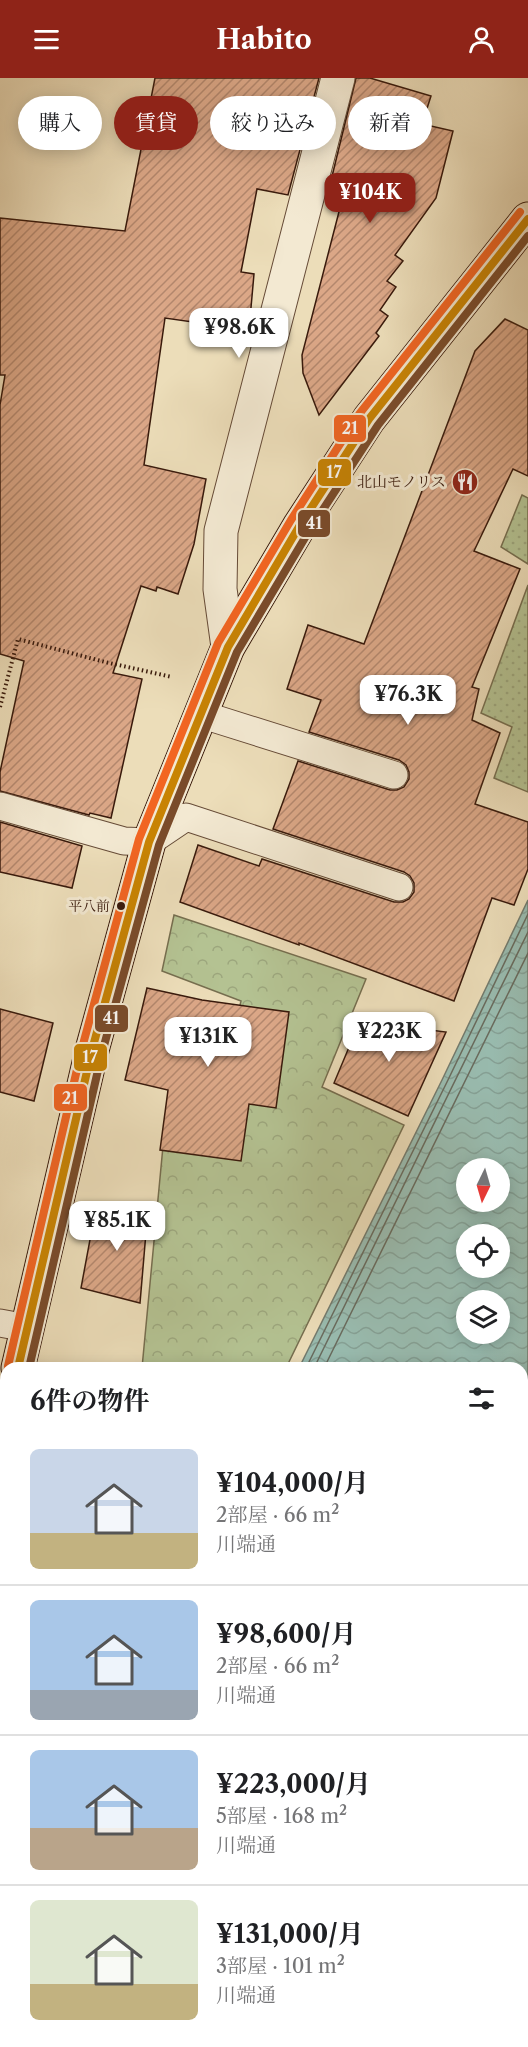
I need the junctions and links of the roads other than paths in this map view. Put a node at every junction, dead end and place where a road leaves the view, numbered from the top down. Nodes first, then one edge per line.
1 (338, 78) edge
2 (528, 219) edge
3 (228, 647) junction
4 (200, 714) junction
5 (394, 775) dead end
6 (0, 806) edge
7 (149, 842) junction
8 (399, 887) dead end
9 (14, 1326) edge
10 (17, 1362) edge

1 - 3 street
2 - 3 highway
3 - 4 highway
4 - 5 lane
4 - 7 highway
6 - 7 lane
7 - 8 lane
7 - 9 highway
9 - 10 highway

